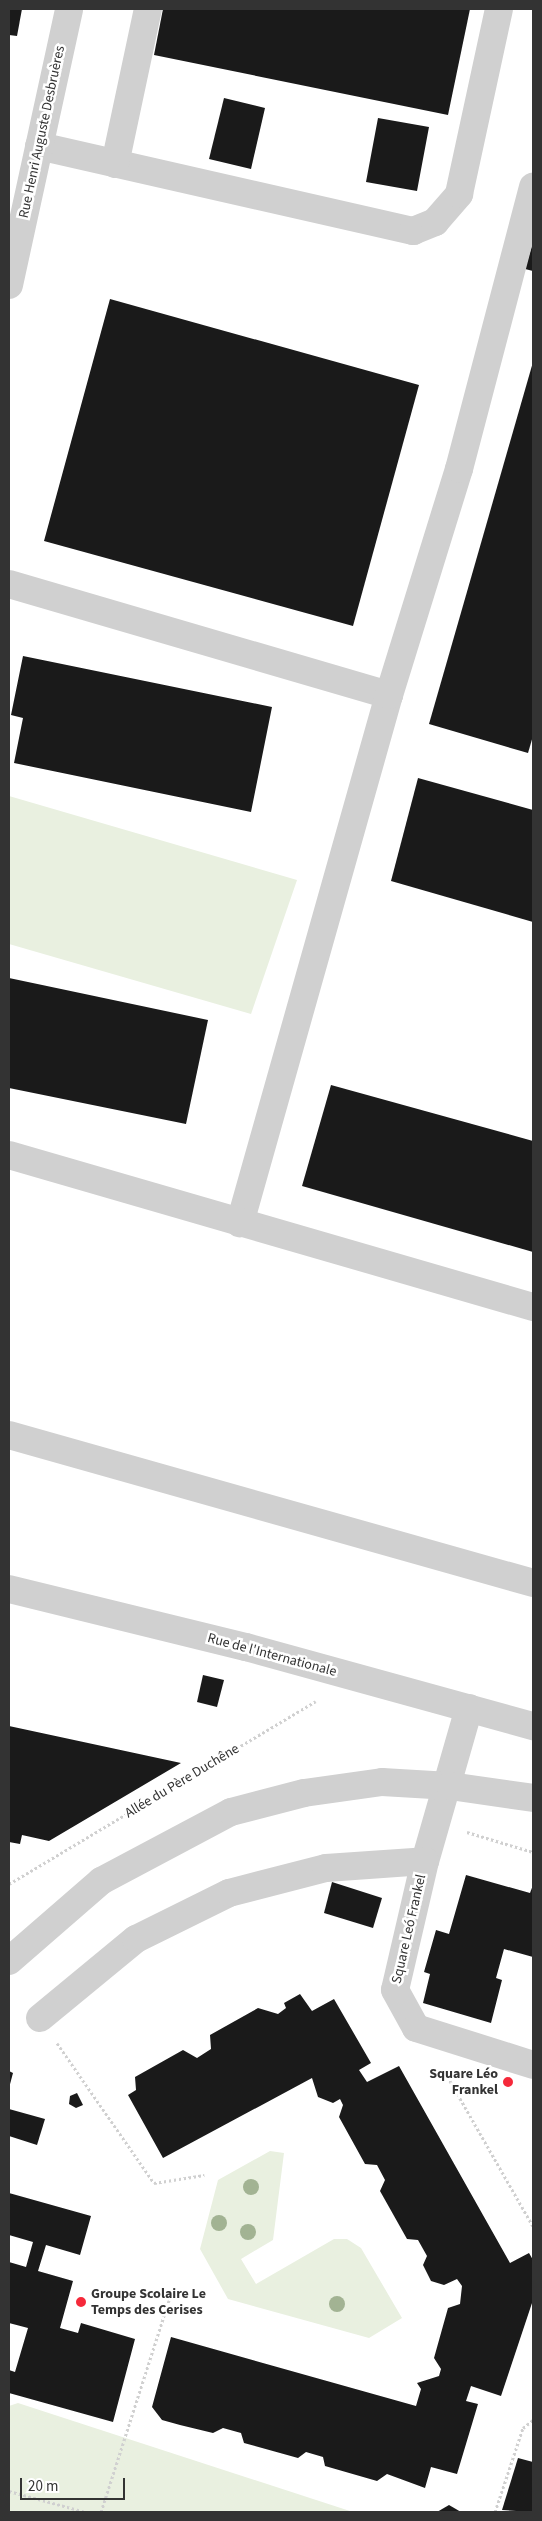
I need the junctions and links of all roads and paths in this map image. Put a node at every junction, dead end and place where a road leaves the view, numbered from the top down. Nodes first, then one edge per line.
1 (69, 9) edge
2 (148, 9) edge
3 (499, 9) edge
4 (39, 146) junction
5 (115, 164) junction
6 (533, 187) edge
7 (14, 239) edge
8 (9, 285) edge
9 (9, 584) edge
10 (389, 694) junction
11 (9, 1155) edge
12 (240, 1223) junction
13 (533, 1307) edge
14 (9, 1435) edge
15 (533, 1583) edge
16 (9, 1589) edge
17 (356, 1678) junction
18 (469, 1708) junction
19 (533, 1726) edge
20 (450, 1786) junction
21 (533, 1798) edge
22 (438, 1824) junction
23 (533, 1852) edge
24 (425, 1861) junction
25 (9, 1884) edge
26 (9, 1961) edge
27 (40, 2018) joint
28 (421, 2030) junction
29 (533, 2065) edge
30 (204, 2175) dead end
31 (533, 2226) edge
32 (172, 2291) dead end
33 (533, 2420) edge
34 (9, 2491) edge
35 (86, 2512) edge
36 (101, 2512) edge
37 (495, 2512) edge

1 - 4 street, Rue Henri Auguste Desbruères
2 - 5 street
3 - 5 street
4 - 5 street
4 - 7 street, Rue Henri Auguste Desbruères
6 - 10 street
7 - 8 street, Rue Henri Auguste Desbruères
9 - 10 street
10 - 12 street
11 - 12 street
12 - 13 street
14 - 15 street
16 - 17 street, Rue de l'Internationale
17 - 18 street, Rue de l'Internationale
17 - 25 path, Allée du Père Duchêne
18 - 19 street, Rue de l'Internationale
18 - 20 street, Square Leó Frankel
20 - 21 street
20 - 22 street, Square Leó Frankel
20 - 26 street
22 - 23 path
22 - 24 street, Square Leó Frankel
24 - 27 street
24 - 28 street, Square Leó Frankel
27 - 30 path
28 - 29 street
28 - 31 path
32 - 36 path
33 - 37 path
34 - 35 path

